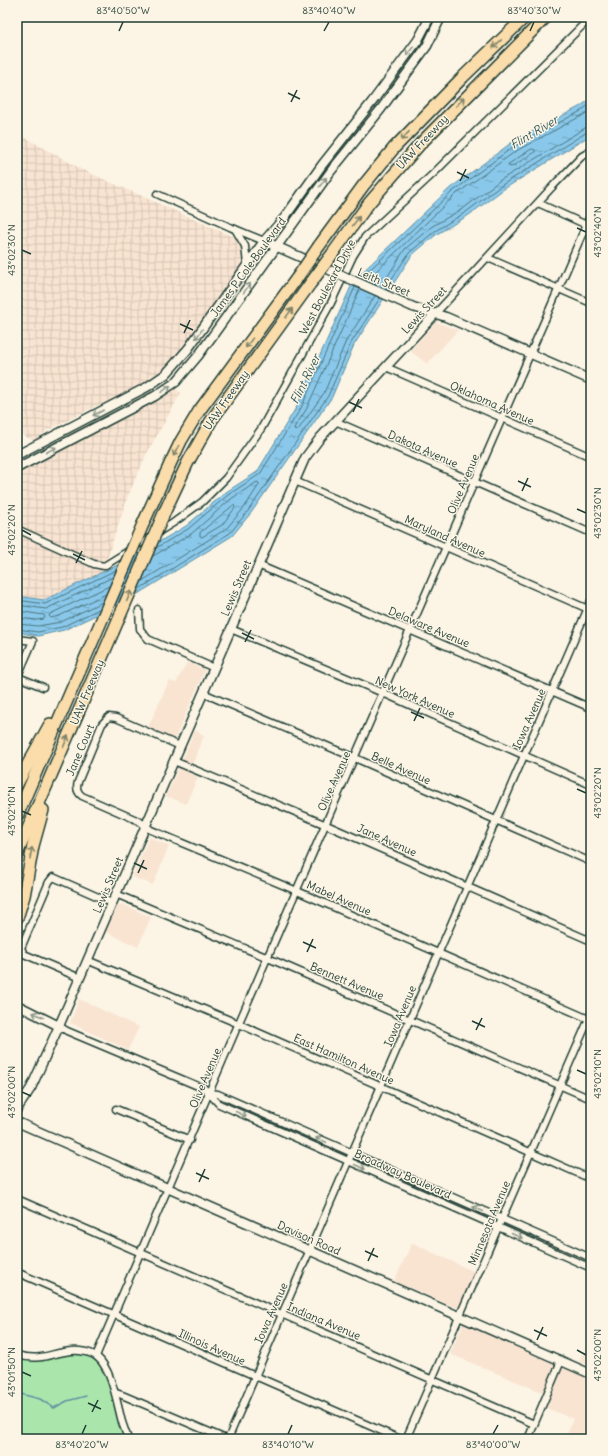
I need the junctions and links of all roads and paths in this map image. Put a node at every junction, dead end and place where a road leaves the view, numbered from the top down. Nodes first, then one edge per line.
1 (430, 17) edge
2 (441, 17) edge
3 (525, 17) edge
4 (546, 17) edge
5 (591, 17) edge
6 (591, 151) edge
7 (156, 194) dead end
8 (538, 203) junction
9 (591, 214) edge
10 (589, 226) edge
11 (235, 229) junction
12 (264, 241) junction
13 (277, 246) junction
14 (488, 258) junction
15 (247, 265) junction
16 (558, 289) junction
17 (591, 303) edge
18 (435, 314) junction
19 (531, 354) junction
20 (386, 367) junction
21 (591, 380) edge
22 (502, 418) junction
23 (335, 421) junction
24 (17, 455) edge
25 (591, 457) edge
26 (17, 468) edge
27 (294, 481) junction
28 (474, 482) junction
29 (17, 529) edge
30 (591, 533) edge
31 (447, 547) junction
32 (258, 565) junction
33 (591, 601) edge
34 (588, 609) junction
35 (139, 610) dead end
36 (587, 619) edge
37 (231, 629) junction
38 (411, 630) junction
39 (17, 639) edge
40 (85, 658) junction
41 (214, 668) junction
42 (17, 677) edge
43 (43, 687) dead end
44 (552, 691) junction
45 (203, 693) junction
46 (383, 693) junction
47 (591, 708) edge
48 (180, 746) junction
49 (524, 755) junction
50 (355, 758) junction
51 (174, 761) junction
52 (56, 764) junction
53 (17, 784) edge
54 (591, 785) edge
55 (79, 793) joint
56 (17, 816) edge
57 (496, 820) junction
58 (326, 824) junction
59 (145, 826) junction
60 (17, 854) edge
61 (591, 862) edge
62 (468, 887) junction
63 (297, 891) junction
64 (116, 894) junction
65 (112, 903) junction
66 (17, 918) edge
67 (591, 941) edge
68 (439, 953) junction
69 (268, 958) junction
70 (87, 960) junction
71 (80, 978) junction
72 (17, 1005) edge
73 (590, 1018) edge
74 (409, 1019) junction
75 (239, 1024) junction
76 (59, 1026) junction
77 (560, 1085) junction
78 (381, 1086) junction
79 (209, 1093) junction
80 (591, 1099) edge
81 (116, 1109) dead end
82 (17, 1110) edge
83 (17, 1122) edge
84 (280, 1122) junction
85 (276, 1130) junction
86 (190, 1140) junction
87 (352, 1153) junction
88 (530, 1153) junction
89 (348, 1162) junction
90 (591, 1179) edge
91 (168, 1188) junction
92 (17, 1199) edge
93 (502, 1219) junction
94 (498, 1228) junction
95 (310, 1250) junction
96 (140, 1253) junction
97 (591, 1258) edge
98 (591, 1268) edge
99 (17, 1275) edge
100 (282, 1314) junction
101 (113, 1315) junction
102 (460, 1316) junction
103 (17, 1355) edge
104 (96, 1356) junction
105 (561, 1361) junction
106 (591, 1374) edge
107 (254, 1376) junction
108 (432, 1379) junction
109 (116, 1394) junction
110 (534, 1424) junction
111 (128, 1439) edge
112 (227, 1439) edge
113 (400, 1439) edge
114 (406, 1439) edge
115 (528, 1439) edge

1 -> 12 street, James P Cole Boulevard
13 -> 2 street, James P Cole Boulevard
3 -> 40 highway, UAW Freeway, bridge
52 -> 4 highway, UAW Freeway, bridge
5 - 29 street, West Boulevard Drive
6 - 8 street, Lewis Street
7 - 11 street, Leith Street
8 - 10 street
8 - 14 street, Lewis Street
9 - 10 street, Olive Avenue
10 - 16 street, Olive Avenue
11 - 12 street, Leith Street
11 - 15 street
12 - 13 street, Leith Street
12 - 15 street, James P Cole Boulevard
13 - 18 street, Leith Street, bridge
26 -> 13 street, James P Cole Boulevard
14 - 16 street
14 - 18 street, Lewis Street
15 -> 24 street, James P Cole Boulevard
16 - 17 street
16 - 19 street, Olive Avenue
18 - 19 street, Leith Street
18 - 20 street, Lewis Street
19 - 21 street, Leith Street
19 - 22 street, Olive Avenue
20 - 22 street, Oklahoma Avenue
20 - 23 street, Lewis Street
22 - 25 street, Oklahoma Avenue
22 - 28 street, Olive Avenue
23 - 27 street, Lewis Street
23 - 28 street, Dakota Avenue
27 - 31 street, Maryland Avenue
27 - 32 street, Lewis Street
28 - 30 street, Dakota Avenue
28 - 31 street, Olive Avenue
31 - 34 street, Maryland Avenue
31 - 38 street, Olive Avenue
32 - 37 street, Lewis Street
32 - 38 street, Delaware Avenue
33 - 34 street, Iowa Avenue
34 - 36 street, Iowa Avenue
35 - 41 street
36 - 44 street, Iowa Avenue
37 - 41 street, Lewis Street
37 - 46 street, New York Avenue
38 - 44 street, Delaware Avenue
38 - 46 street, Olive Avenue
39 - 42 street
40 - 53 highway
40 - 56 highway, UAW Freeway
41 - 45 street, Lewis Street
42 - 43 street
44 - 47 street, Delaware Avenue
44 - 49 street, Iowa Avenue
45 - 48 street, Lewis Street
45 - 50 street, Belle Avenue
46 - 49 street, New York Avenue
46 - 50 street, Olive Avenue
48 - 51 street, Lewis Street
48 - 55 street, Jane Court
49 - 54 street, New York Avenue
49 - 57 street, Iowa Avenue
50 - 57 street, Belle Avenue
50 - 58 street, Olive Avenue
51 - 58 street, Jane Avenue
51 - 59 street, Lewis Street
52 - 60 highway, UAW Freeway
66 -> 52 highway
55 - 59 street, Mabel Avenue
57 - 61 street, Belle Avenue
57 - 62 street, Iowa Avenue
58 - 62 street, Jane Avenue
58 - 63 street, Olive Avenue
59 - 63 street, Mabel Avenue
59 - 64 street, Lewis Street
62 - 67 street, Jane Avenue
62 - 68 street, Iowa Avenue
63 - 68 street, Mabel Avenue
63 - 69 street, Olive Avenue
64 - 65 street, Lewis Street
64 - 69 street, Bennett Avenue
65 - 70 street, Lewis Street
65 - 71 street
68 - 73 street, Mabel Avenue
68 - 74 street, Iowa Avenue
69 - 74 street, Bennett Avenue
69 - 75 street, Olive Avenue
70 - 71 street, Lewis Street
70 - 75 street, East Hamilton Avenue
71 - 76 street, Lewis Street
76 -> 72 street, Broadway Boulevard
73 - 77 street, Minnesota Avenue
74 - 77 street, Bennett Avenue
74 - 78 street, Iowa Avenue
75 - 78 street, East Hamilton Avenue
75 - 79 street, Olive Avenue
76 - 79 street, Broadway Boulevard
76 - 82 street, Lewis Street
77 - 80 street, Bennett Avenue
77 - 88 street, Minnesota Avenue
78 - 87 street, Iowa Avenue
78 - 88 street, East Hamilton Avenue
79 - 84 street, Broadway Boulevard
79 -> 85 street, Broadway Boulevard
79 - 86 street, Olive Avenue
81 - 86 street
83 - 91 street, Davison Road
84 - 85 street
87 -> 84 street, Broadway Boulevard
85 - 89 street, Broadway Boulevard
86 - 91 street, Olive Avenue
87 - 89 street, Iowa Avenue
93 -> 87 street, Broadway Boulevard
88 - 90 street, East Hamilton Avenue
88 - 93 street, Minnesota Avenue
89 -> 94 street, Broadway Boulevard
89 - 95 street, Iowa Avenue
91 - 95 street, Davison Road
91 - 96 street, Olive Avenue
92 - 96 street, Indiana Avenue
93 - 94 street, Minnesota Avenue
93 - 97 street, Broadway Boulevard
94 -> 98 street, Broadway Boulevard
94 - 102 street, Minnesota Avenue
95 - 100 street, Iowa Avenue
95 - 102 street, Davison Road
96 - 100 street, Indiana Avenue
96 - 101 street, Olive Avenue
99 - 101 street, Illinois Avenue
100 - 107 street, Iowa Avenue
100 - 108 street, Indiana Avenue
101 - 104 street, Olive Avenue
101 - 107 street, Illinois Avenue
102 - 105 street, Davison Road
102 - 108 street, Minnesota Avenue
103 - 104 street
104 - 109 street
105 - 106 street, Davison Road
105 - 110 street
107 - 112 street, Iowa Avenue
107 - 113 street, Illinois Avenue
108 - 110 street, Indiana Avenue
108 - 114 street, Minnesota Avenue
109 - 111 street
109 - 112 street
110 - 115 street

